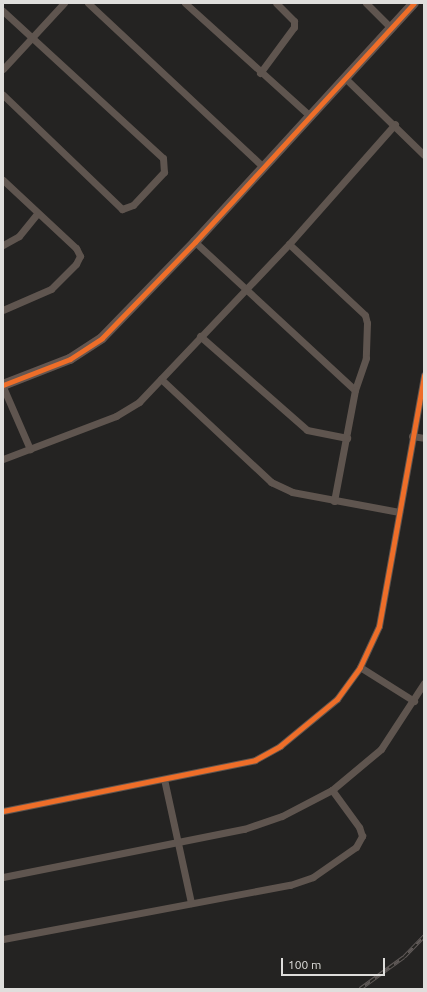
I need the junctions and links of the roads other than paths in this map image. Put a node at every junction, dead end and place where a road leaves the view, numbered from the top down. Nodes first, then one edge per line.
1 (64, 3) edge
2 (88, 3) edge
3 (185, 3) edge
4 (276, 3) edge
5 (366, 3) edge
6 (414, 3) edge
7 (3, 11) edge
8 (390, 28) junction
9 (32, 39) junction
10 (3, 69) edge
11 (260, 72) junction
12 (345, 78) junction
13 (3, 95) edge
14 (310, 116) junction
15 (396, 124) junction
16 (424, 155) edge
17 (263, 167) junction
18 (3, 180) edge
19 (37, 214) junction
20 (195, 242) junction
21 (289, 244) junction
22 (3, 245) edge
23 (245, 290) junction
24 (3, 310) edge
25 (200, 336) junction
26 (424, 375) edge
27 (161, 379) junction
28 (3, 386) edge
29 (355, 390) junction
30 (412, 436) junction
31 (347, 438) junction
32 (424, 438) edge
33 (30, 449) junction
34 (3, 459) edge
35 (334, 500) junction
36 (398, 512) junction
37 (360, 667) junction
38 (424, 683) edge
39 (414, 701) junction
40 (164, 779) junction
41 (332, 790) junction
42 (3, 811) edge
43 (179, 843) junction
44 (3, 877) edge
45 (191, 903) junction
46 (3, 939) edge

1 - 9 street
2 - 17 street
3 - 11 street
4 - 11 street
5 - 8 street
6 - 8 street
7 - 9 street
8 - 12 street
9 - 10 street
9 - 13 street
11 - 14 street
12 - 14 street
12 - 15 street
14 - 17 street
15 - 16 street
15 - 21 street
17 - 20 street
18 - 19 street
19 - 22 street
19 - 24 street
20 - 23 street
20 - 28 street
21 - 23 street
21 - 29 street
23 - 25 street
23 - 29 street
25 - 27 street
25 - 31 street
26 - 30 street
27 - 33 street
27 - 35 street
28 - 33 street
29 - 31 street
30 - 32 street
30 - 36 street
31 - 35 street
33 - 34 street
35 - 36 street
36 - 37 street
37 - 39 street
37 - 40 street
38 - 39 street
39 - 41 street
40 - 42 street
40 - 43 street
41 - 43 street
41 - 45 street
43 - 44 street
43 - 45 street
45 - 46 street

